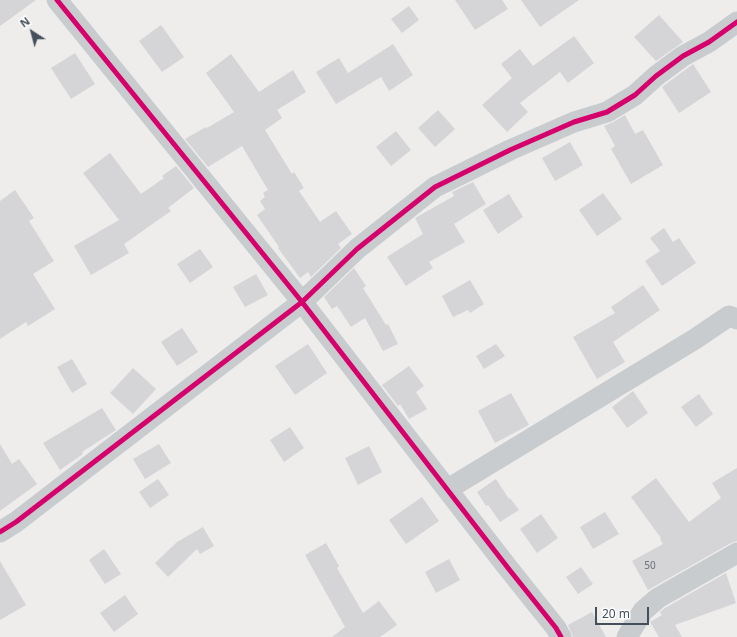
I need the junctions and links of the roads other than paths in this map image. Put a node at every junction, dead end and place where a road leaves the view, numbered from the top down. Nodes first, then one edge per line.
1 (57, 0) edge
2 (737, 22) edge
3 (302, 302) junction
4 (737, 319) edge
5 (448, 490) junction
6 (0, 532) edge
7 (737, 553) edge
8 (561, 637) edge
9 (627, 637) edge

1 - 3 street
2 - 3 street
3 - 5 street
3 - 6 street
4 - 5 street
5 - 8 street
7 - 9 street

